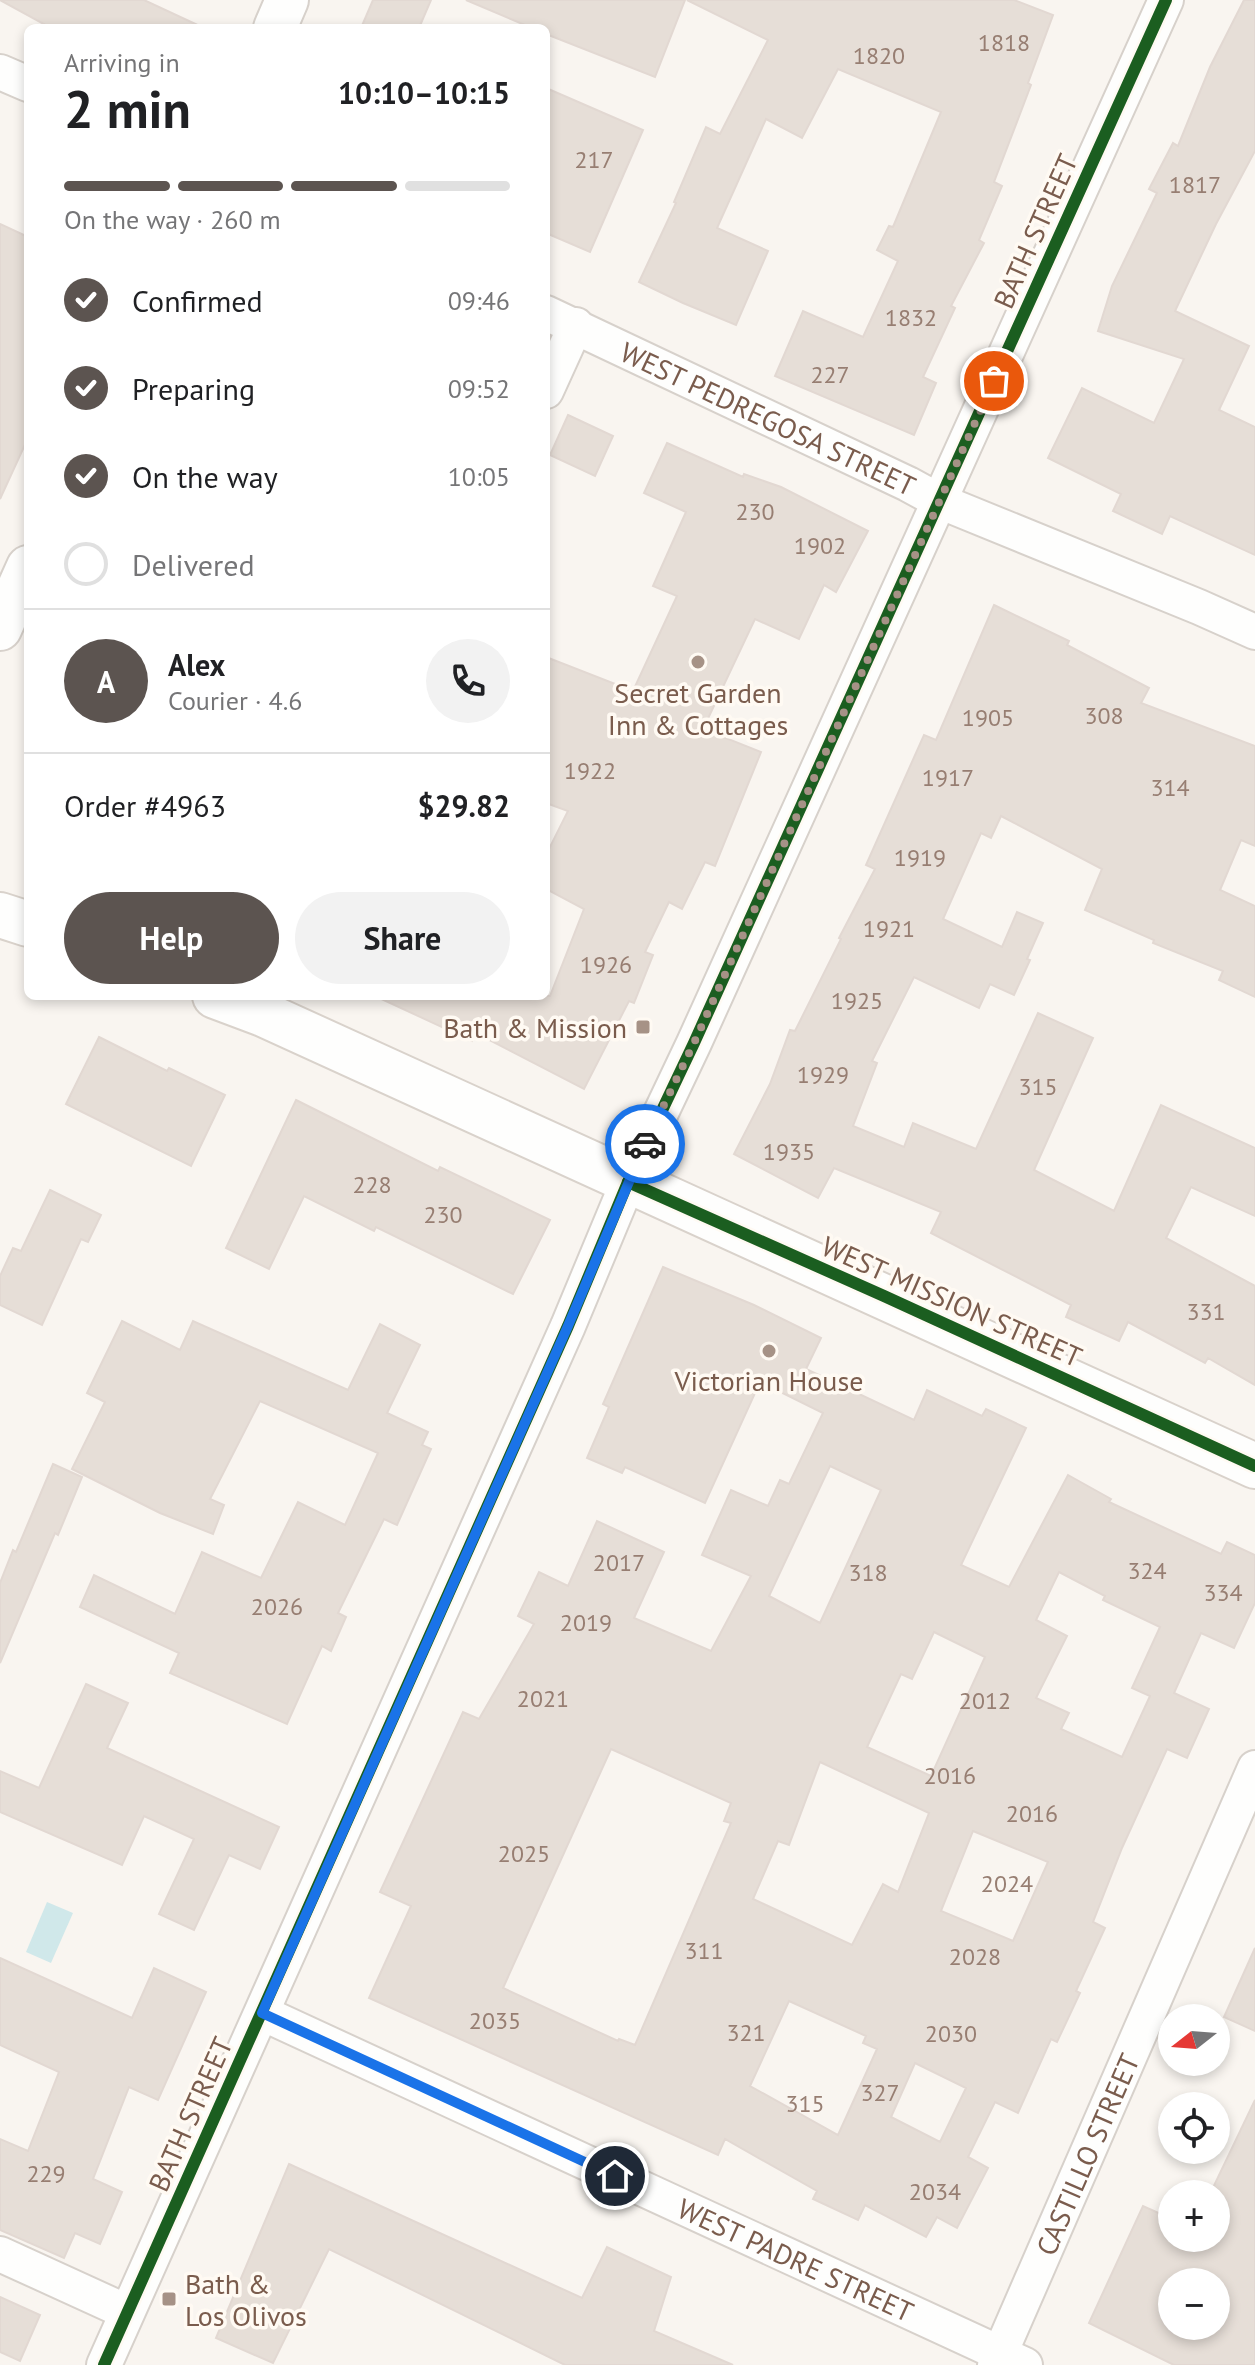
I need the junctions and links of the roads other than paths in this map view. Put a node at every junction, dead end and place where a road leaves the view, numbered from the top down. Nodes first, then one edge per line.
1 (287, 0) edge
2 (1166, 0) edge
3 (277, 24) edge
4 (0, 72) edge
5 (24, 82) edge
6 (561, 319) edge
7 (550, 372) edge
8 (939, 501) junction
9 (24, 576) edge
10 (0, 629) edge
11 (1255, 632) edge
12 (0, 915) edge
13 (24, 923) edge
14 (238, 1000) edge
15 (267, 1005) edge
16 (628, 1182) junction
17 (1255, 1466) edge
18 (1255, 1768) edge
19 (262, 2013) junction
20 (0, 2254) edge
21 (127, 2312) junction
22 (1007, 2361) edge
23 (104, 2365) edge

1 - 3 street
2 - 8 street, BATH STREET
4 - 5 street
6 - 7 street
6 - 8 street, WEST PEDREGOSA STREET
8 - 11 street, WEST PEDREGOSA STREET
8 - 16 street, BATH STREET
9 - 10 street
12 - 13 main road
14 - 15 main road, WEST MISSION STREET
15 - 16 main road, WEST MISSION STREET
16 - 17 main road, WEST MISSION STREET
16 - 19 street, BATH STREET
18 - 22 street, CASTILLO STREET
19 - 21 street, BATH STREET
19 - 22 street, WEST PADRE STREET
20 - 21 street
21 - 23 street, BATH STREET

